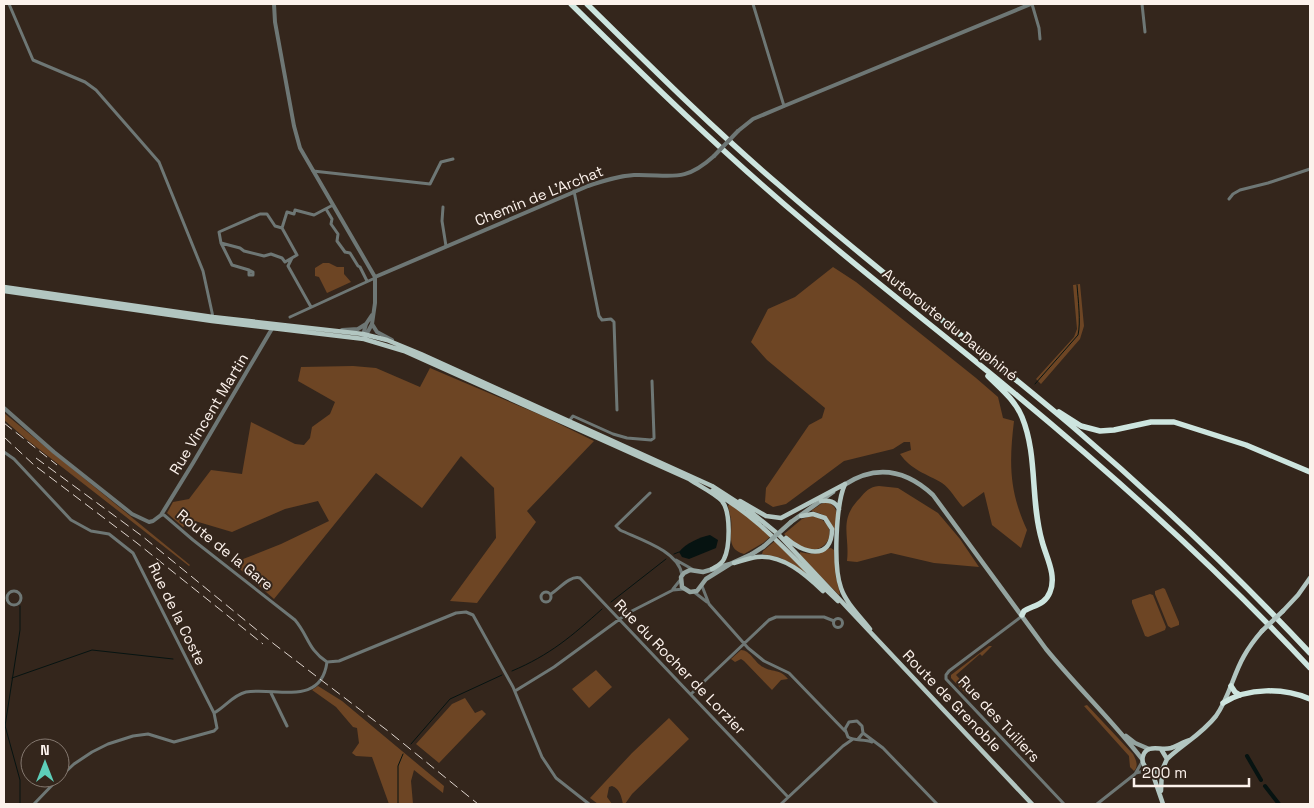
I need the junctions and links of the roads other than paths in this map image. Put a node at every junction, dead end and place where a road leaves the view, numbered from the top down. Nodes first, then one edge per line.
1 (9, 4) edge
2 (274, 4) edge
3 (571, 4) edge
4 (587, 4) edge
5 (753, 4) edge
6 (1031, 4) edge
7 (1142, 4) edge
8 (1145, 32) dead end
9 (1040, 39) dead end
10 (784, 106) junction
11 (453, 159) dead end
12 (1310, 169) edge
13 (313, 170) junction
14 (574, 191) junction
15 (1229, 199) dead end
16 (333, 205) junction
17 (443, 207) dead end
18 (326, 209) junction
19 (282, 228) junction
20 (221, 243) junction
21 (446, 246) junction
22 (292, 258) junction
23 (249, 270) dead end
24 (375, 277) junction
25 (367, 281) junction
26 (4, 287) edge
27 (4, 291) edge
28 (311, 307) junction
29 (290, 317) dead end
30 (213, 319) junction
31 (274, 326) junction
32 (368, 326) junction
33 (328, 330) junction
34 (364, 336) junction
35 (957, 346) junction
36 (405, 347) junction
37 (652, 381) dead end
38 (1035, 395) junction
39 (4, 408) edge
40 (617, 410) dead end
41 (556, 419) junction
42 (570, 421) junction
43 (4, 452) edge
44 (1310, 472) edge
45 (690, 477) junction
46 (845, 484) junction
47 (650, 493) dead end
48 (727, 495) junction
49 (821, 501) junction
50 (840, 510) junction
51 (161, 515) junction
52 (800, 516) junction
53 (765, 522) junction
54 (673, 558) junction
55 (732, 564) junction
56 (712, 569) junction
57 (693, 570) junction
58 (699, 572) junction
59 (681, 577) junction
60 (1310, 578) edge
61 (703, 584) junction
62 (4, 588) edge
63 (684, 589) junction
64 (673, 590) junction
65 (693, 592) junction
66 (9, 593) junction
67 (551, 594) dead end
68 (709, 604) junction
69 (853, 615) junction
70 (1022, 615) junction
71 (618, 619) junction
72 (834, 621) dead end
73 (744, 644) junction
74 (1310, 653) edge
75 (891, 656) junction
76 (327, 662) junction
77 (1310, 668) edge
78 (1231, 686) junction
79 (515, 691) junction
80 (270, 692) junction
81 (691, 694) junction
82 (1240, 695) junction
83 (1310, 699) edge
84 (1224, 703) junction
85 (214, 713) junction
86 (835, 722) junction
87 (848, 723) junction
88 (287, 726) dead end
89 (1119, 730) junction
90 (845, 732) junction
91 (863, 733) junction
92 (856, 739) junction
93 (1191, 740) junction
94 (875, 743) junction
95 (843, 746) junction
96 (1149, 749) junction
97 (1161, 749) junction
98 (1167, 759) junction
99 (1142, 761) junction
100 (70, 768) edge
101 (1162, 770) junction
102 (1150, 771) junction
103 (1135, 774) junction
104 (50, 788) edge
105 (1160, 795) junction
106 (788, 798) junction
107 (34, 804) edge
108 (589, 804) edge
109 (781, 804) edge
110 (937, 804) edge
111 (1032, 804) edge
112 (1064, 804) edge
113 (1097, 804) edge
114 (1163, 804) edge

1 - 30 street
2 - 13 street
3 - 35 highway, Autoroute du Dauphiné
4 - 38 highway, Autoroute du Dauphiné
5 - 10 street
6 - 9 street
6 - 10 street, Chemin de L'Archat
7 - 8 street
10 - 14 street, Chemin de L'Archat, bridge
11 - 13 street
12 - 15 street
13 - 16 street
14 - 21 street, Chemin de L'Archat
14 - 40 street
16 - 18 street
16 - 24 street
17 - 21 street
18 - 19 street
18 - 25 street
19 - 20 street
19 - 22 street
20 - 22 street
20 - 23 street
21 - 24 street, Chemin de L'Archat
22 - 28 street
24 - 25 street
24 - 32 street
25 - 28 street
26 - 30 main road
27 - 30 main road
28 - 29 street
30 - 31 main road
31 - 33 main road
31 - 34 main road
31 - 51 street, Rue Vincent Martin
32 - 33 street
32 - 34 street
32 - 36 street
33 - 34 main road
34 - 36 main road
34 - 41 main road
35 - 70 highway
35 - 77 highway, Autoroute du Dauphiné
36 - 42 main road
37 - 42 street
38 - 44 highway
38 - 74 highway, Autoroute du Dauphiné
39 - 51 street, Route de la Gare
41 - 42 street
41 - 45 main road
42 - 45 main road
43 - 85 street, Rue de la Coste
45 - 48 main road, Route de Grenoble
45 - 56 main road
45 - 69 main road, Route de Grenoble
46 - 48 main road
46 - 49 main road
46 - 50 main road
46 - 70 main road
47 - 54 street
48 - 53 main road, Route de Grenoble
49 - 50 main road
49 - 52 main road
50 - 75 main road
51 - 76 street, Route de la Gare
52 - 53 main road
52 - 55 main road, bridge
53 - 69 main road, Route de Grenoble
54 - 57 street
54 - 59 street
55 - 56 main road
55 - 61 main road
55 - 69 main road
56 - 58 main road
57 - 58 main road
57 - 59 main road
58 - 61 main road
59 - 63 main road
59 - 64 street
60 - 78 main road, bridge
61 - 65 main road
61 - 68 street
62 - 66 street
63 - 64 street
63 - 65 main road
64 - 71 street
65 - 68 street
66 - 66 street
67 - 71 street, Rue du Rocher de Lorzier
68 - 73 street
69 - 75 main road, Route de Grenoble
70 - 89 main road
70 - 112 street, Rue des Tuiliers
71 - 79 street
71 - 81 street, Rue du Rocher de Lorzier
72 - 73 street
73 - 81 street
73 - 86 street
75 - 111 main road, Route de Grenoble
76 - 79 street
76 - 80 street
78 - 82 highway
78 - 84 main road
79 - 108 street
80 - 85 street
80 - 88 street
81 - 106 street, Rue du Rocher de Lorzier
82 - 83 highway
82 - 84 highway
84 - 93 main road
85 - 100 street
86 - 87 street
86 - 90 street
87 - 90 street
87 - 91 street
89 - 96 main road
89 - 99 main road
90 - 92 street
90 - 95 street
91 - 92 street
91 - 94 street
92 - 94 street
92 - 95 street
93 - 97 main road
93 - 98 main road
94 - 110 street
95 - 106 street
96 - 97 main road
96 - 99 main road
97 - 98 main road
98 - 101 main road
99 - 102 main road
99 - 103 street
101 - 102 main road
101 - 105 main road
102 - 103 street
102 - 105 main road
103 - 113 street
104 - 107 street
105 - 114 main road
106 - 109 street

